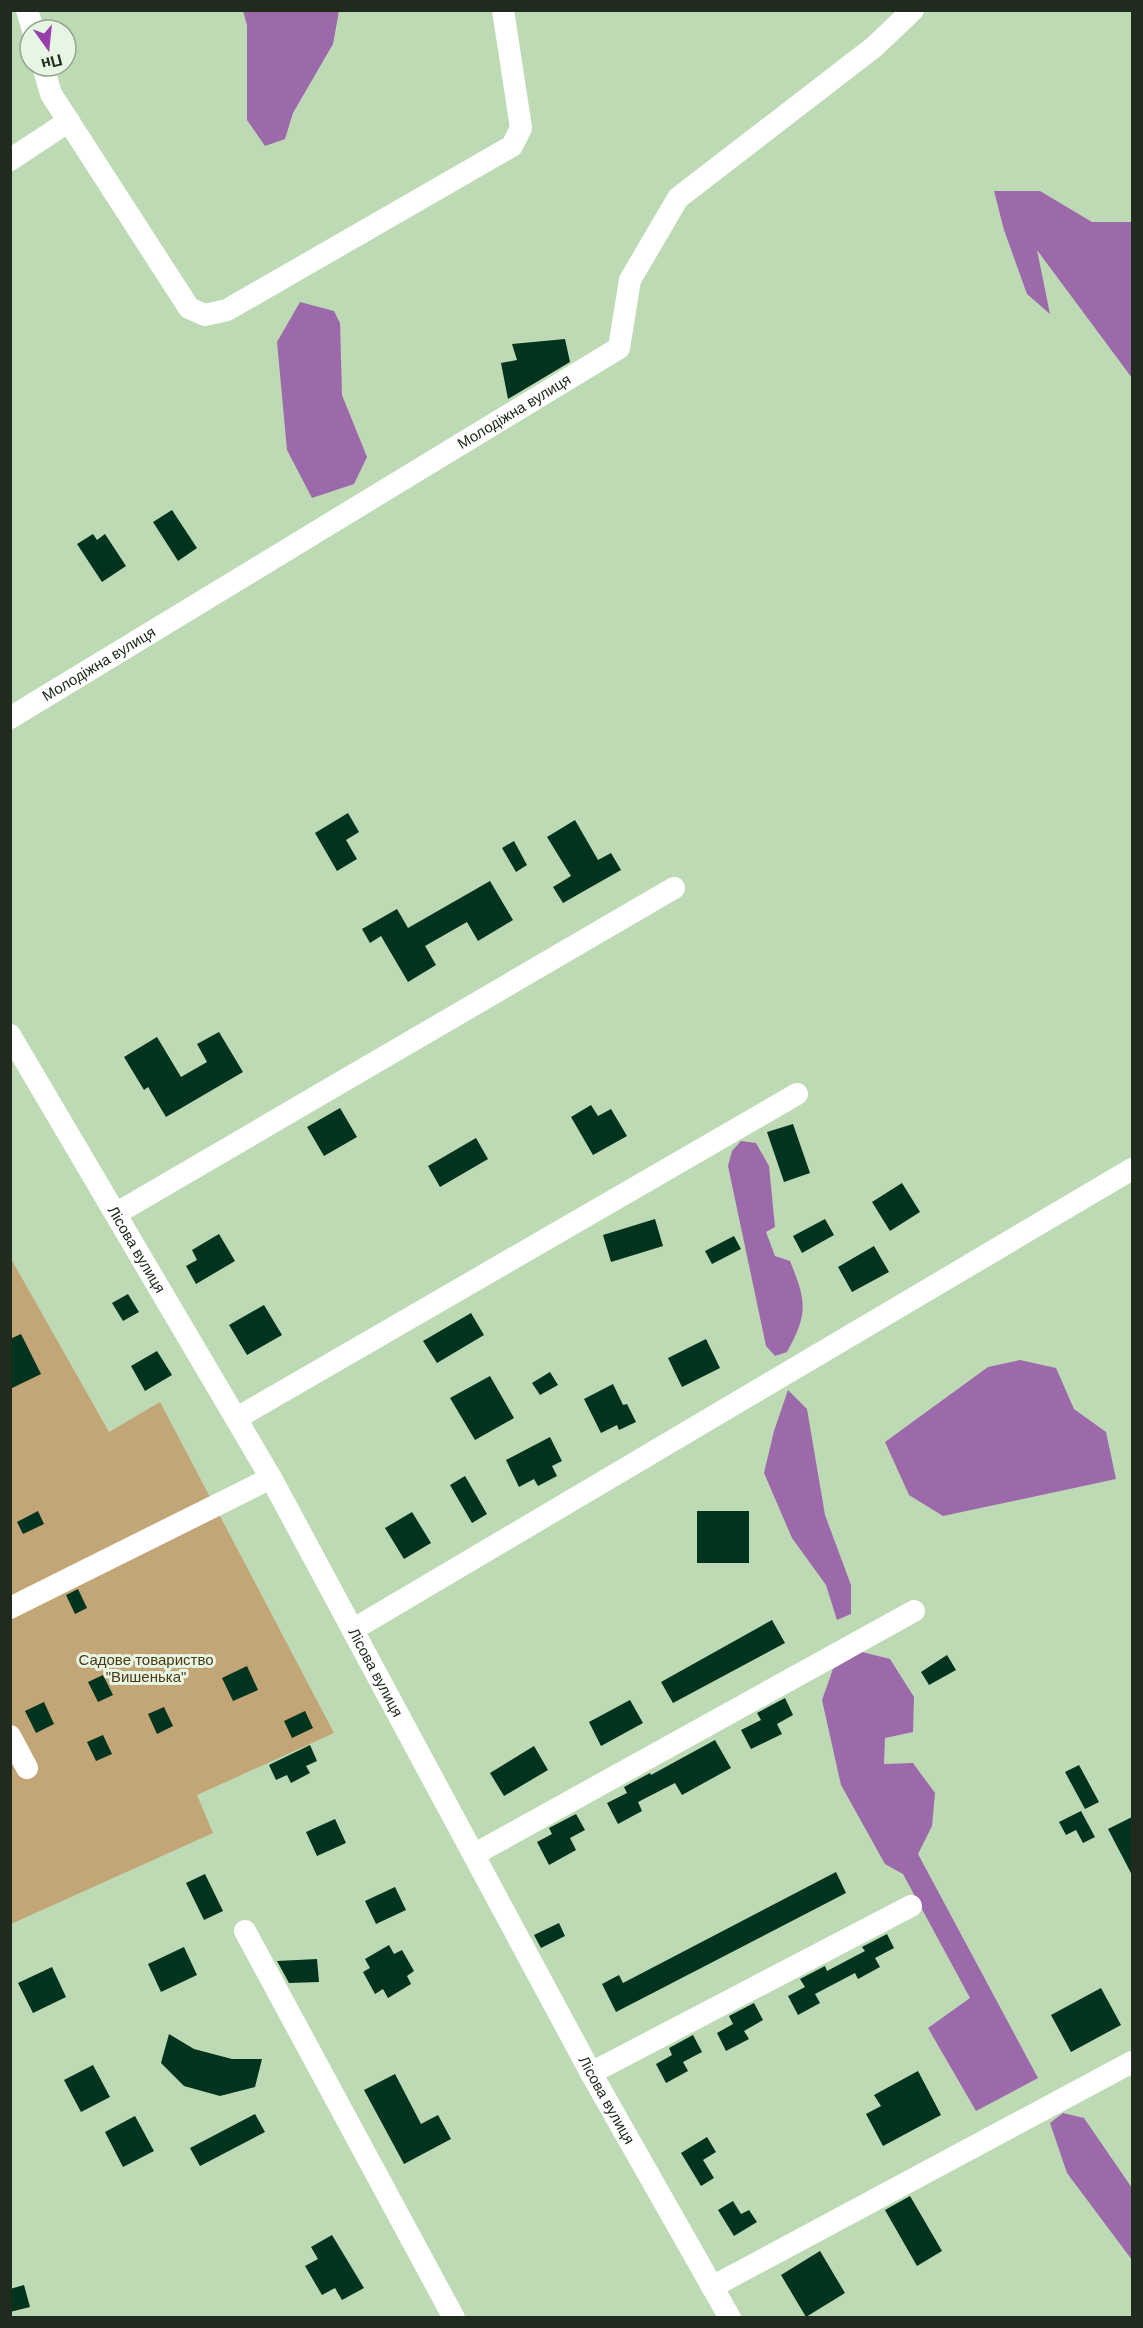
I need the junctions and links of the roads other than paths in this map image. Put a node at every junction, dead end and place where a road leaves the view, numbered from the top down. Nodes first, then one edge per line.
1 (503, 10) edge
2 (913, 10) edge
3 (46, 78) edge
4 (69, 121) junction
5 (10, 160) edge
6 (10, 718) edge
7 (674, 888) dead end
8 (10, 1035) edge
9 (797, 1094) dead end
10 (1132, 1169) edge
11 (117, 1213) junction
12 (237, 1418) junction
13 (271, 1478) junction
14 (10, 1608) edge
15 (914, 1611) dead end
16 (354, 1629) junction
17 (10, 1736) edge
18 (27, 1768) dead end
19 (475, 1854) junction
20 (911, 1906) dead end
21 (245, 1931) dead end
22 (1132, 2062) edge
23 (591, 2073) junction
24 (712, 2287) junction
25 (454, 2318) edge
26 (730, 2318) edge

1 - 4 street
2 - 6 street, Молодіжна вулиця
3 - 4 street
4 - 5 street
7 - 11 street
8 - 11 street, Лісова вулиця
9 - 12 street
10 - 16 street
11 - 12 street, Лісова вулиця
12 - 13 street, Лісова вулиця
13 - 14 street
13 - 16 street, Лісова вулиця
15 - 19 street
16 - 19 street, Лісова вулиця
17 - 18 street
19 - 23 street, Лісова вулиця
20 - 23 street
21 - 25 street
22 - 24 street
23 - 24 street, Лісова вулиця
24 - 26 street, Лісова вулиця

